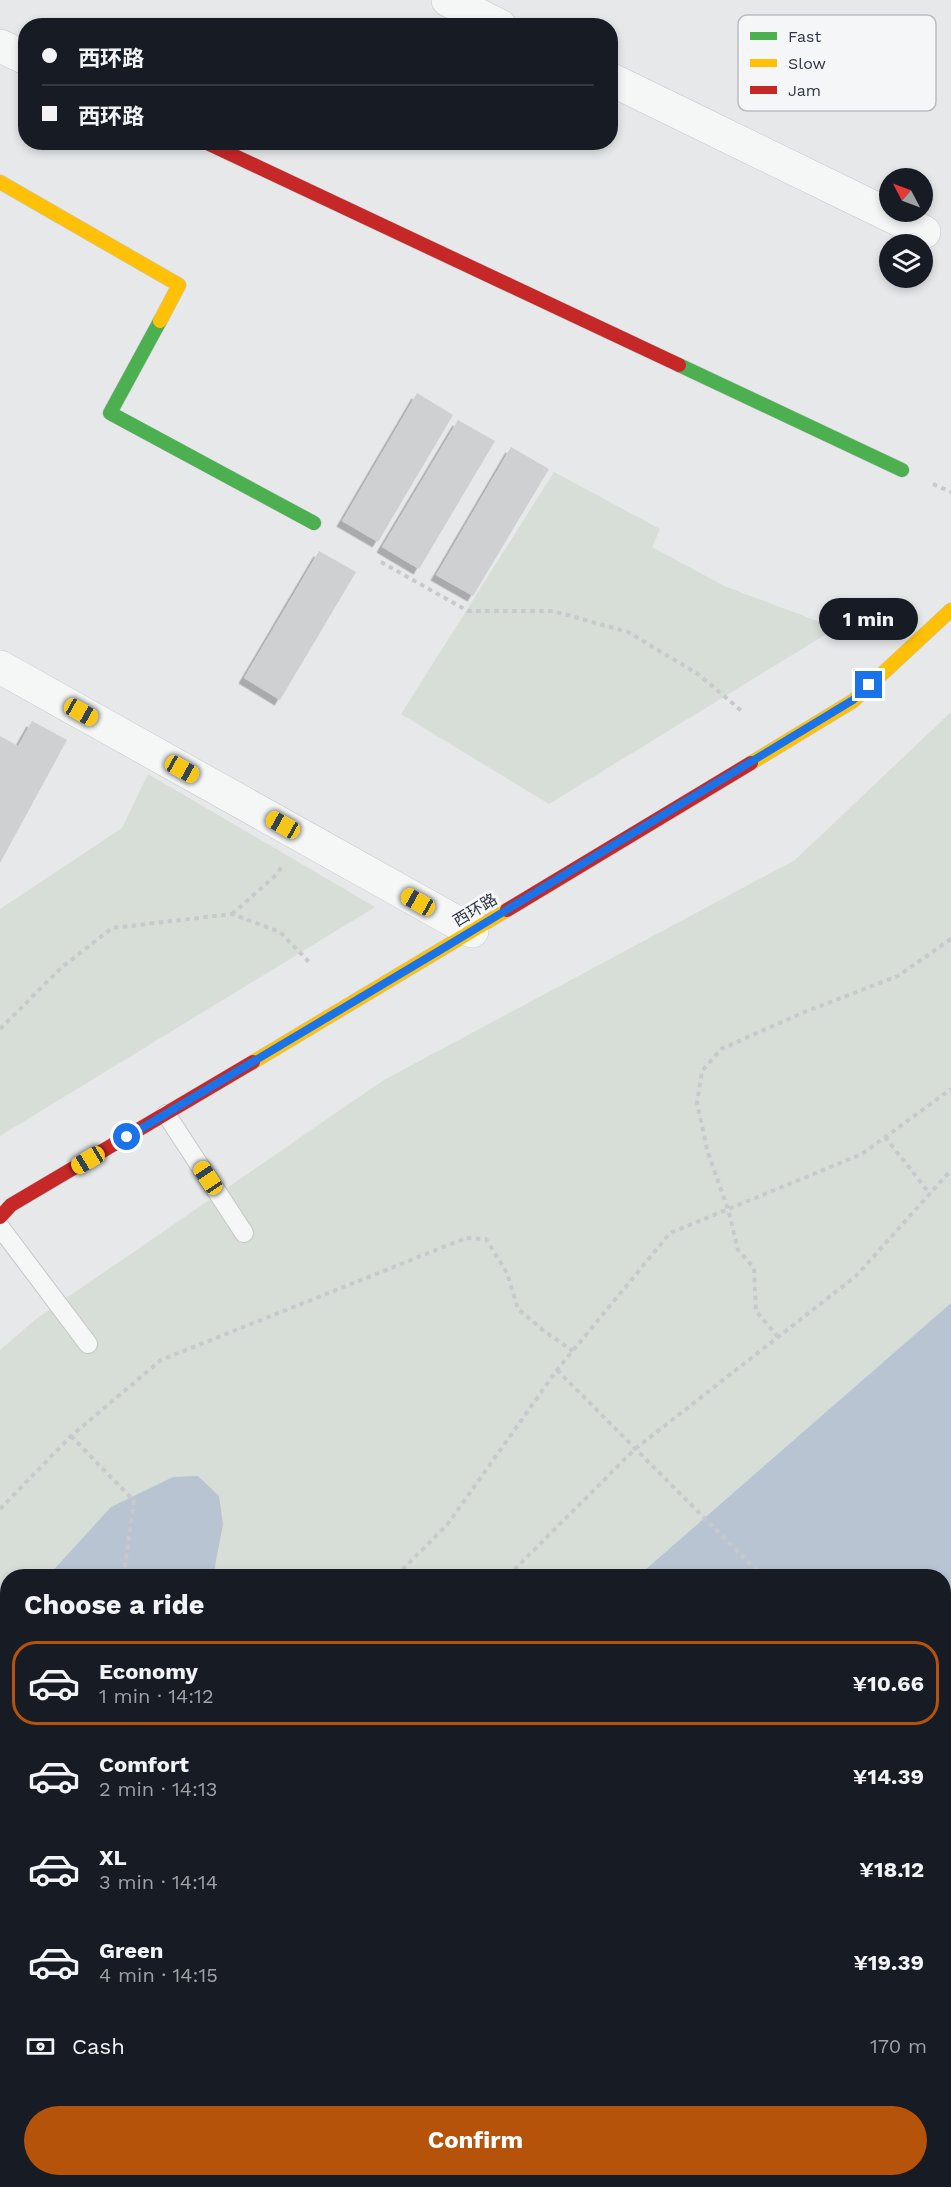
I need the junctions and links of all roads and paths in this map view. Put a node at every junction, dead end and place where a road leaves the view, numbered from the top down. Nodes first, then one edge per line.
1 (448, 0) edge
2 (484, 18) edge
3 (0, 46) edge
4 (18, 54) edge
5 (618, 83) edge
6 (222, 150) edge
7 (0, 182) edge
8 (924, 232) dead end
9 (902, 470) dead end
10 (314, 523) dead end
11 (381, 562) dead end
12 (951, 610) edge
13 (0, 667) edge
14 (744, 713) dead end
15 (303, 837) junction
16 (232, 914) junction
17 (472, 931) junction
18 (951, 939) edge
19 (312, 965) dead end
20 (0, 1029) edge
21 (951, 1089) edge
22 (166, 1114) junction
23 (885, 1137) junction
24 (951, 1170) edge
25 (930, 1194) junction
26 (728, 1209) junction
27 (0, 1217) edge
28 (0, 1227) edge
29 (244, 1233) dead end
30 (778, 1337) junction
31 (88, 1344) dead end
32 (573, 1351) junction
33 (557, 1370) junction
34 (71, 1436) junction
35 (635, 1449) junction
36 (0, 1509) edge
37 (125, 1569) edge
38 (403, 1569) edge
39 (515, 1569) edge
40 (755, 1569) edge

1 - 2 street
3 - 4 street
5 - 8 street
6 - 9 street
7 - 10 street
11 - 14 path
12 - 17 street, 西环路
13 - 15 street
15 - 16 path
15 - 17 street
16 - 19 path
16 - 20 path
17 - 22 street, 西环路
18 - 26 path
21 - 23 path
22 - 27 street, 西环路
22 - 29 lane
23 - 25 path
23 - 26 path
24 - 25 path
25 - 30 path
26 - 30 path
26 - 32 path
28 - 31 lane
30 - 35 path
32 - 33 path
32 - 34 path
33 - 35 path
33 - 38 path
34 - 36 path
34 - 37 path
35 - 39 path
35 - 40 path

